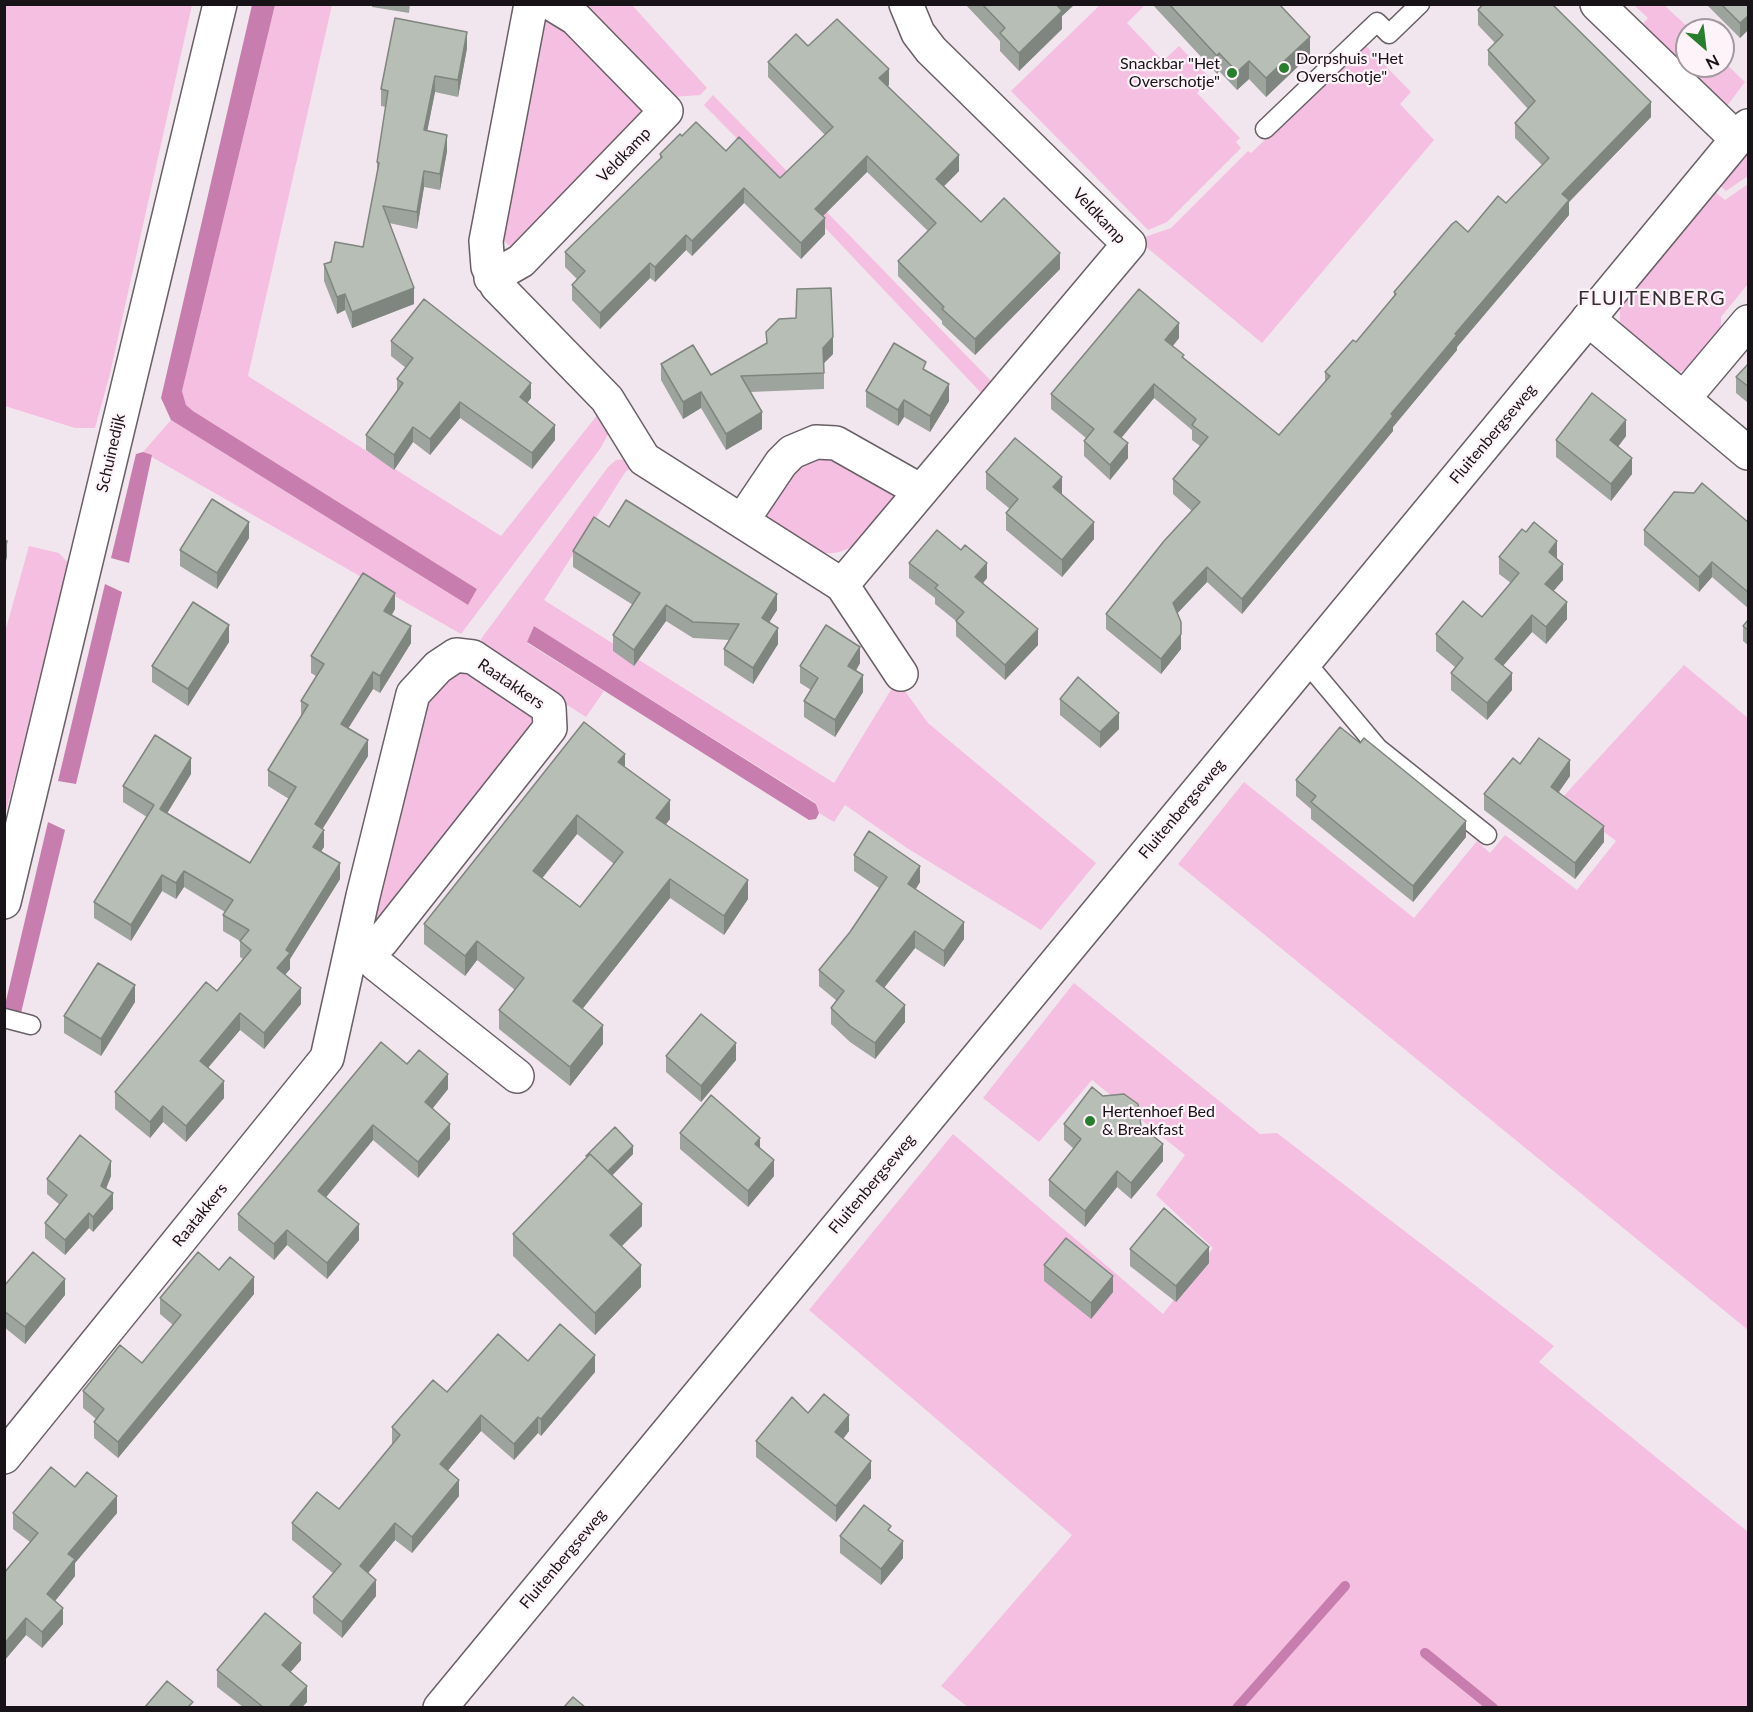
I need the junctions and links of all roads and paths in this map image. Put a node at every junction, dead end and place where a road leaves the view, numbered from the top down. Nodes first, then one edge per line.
1 (220, 4) edge
2 (531, 4) edge
3 (552, 4) edge
4 (906, 4) edge
5 (1420, 4) edge
6 (1597, 4) edge
7 (1265, 129) dead end
8 (1743, 132) edge
9 (492, 278) junction
10 (1588, 319) junction
11 (1749, 322) edge
12 (1684, 398) junction
13 (1749, 453) edge
14 (921, 491) junction
15 (742, 521) junction
16 (842, 585) junction
17 (1305, 661) junction
18 (901, 674) dead end
19 (1486, 834) dead end
20 (4, 902) edge
21 (360, 948) junction
22 (4, 1018) edge
23 (31, 1025) dead end
24 (516, 1076) dead end
25 (4, 1457) edge
26 (440, 1707) edge

1 - 20 street, Schuinedijk
2 - 9 street
3 - 9 street, Veldkamp
4 - 14 street, Veldkamp
5 - 7 lane
6 - 8 street
8 - 10 street, Fluitenbergseweg
9 - 15 street
10 - 12 street
10 - 17 street, Fluitenbergseweg
11 - 12 street
12 - 13 street
14 - 15 street
14 - 16 street, Veldkamp
15 - 16 street
16 - 18 street
17 - 19 lane
17 - 26 street, Fluitenbergseweg
21 - 21 street, Raatakkers
21 - 24 street
21 - 25 street, Raatakkers
22 - 23 lane

